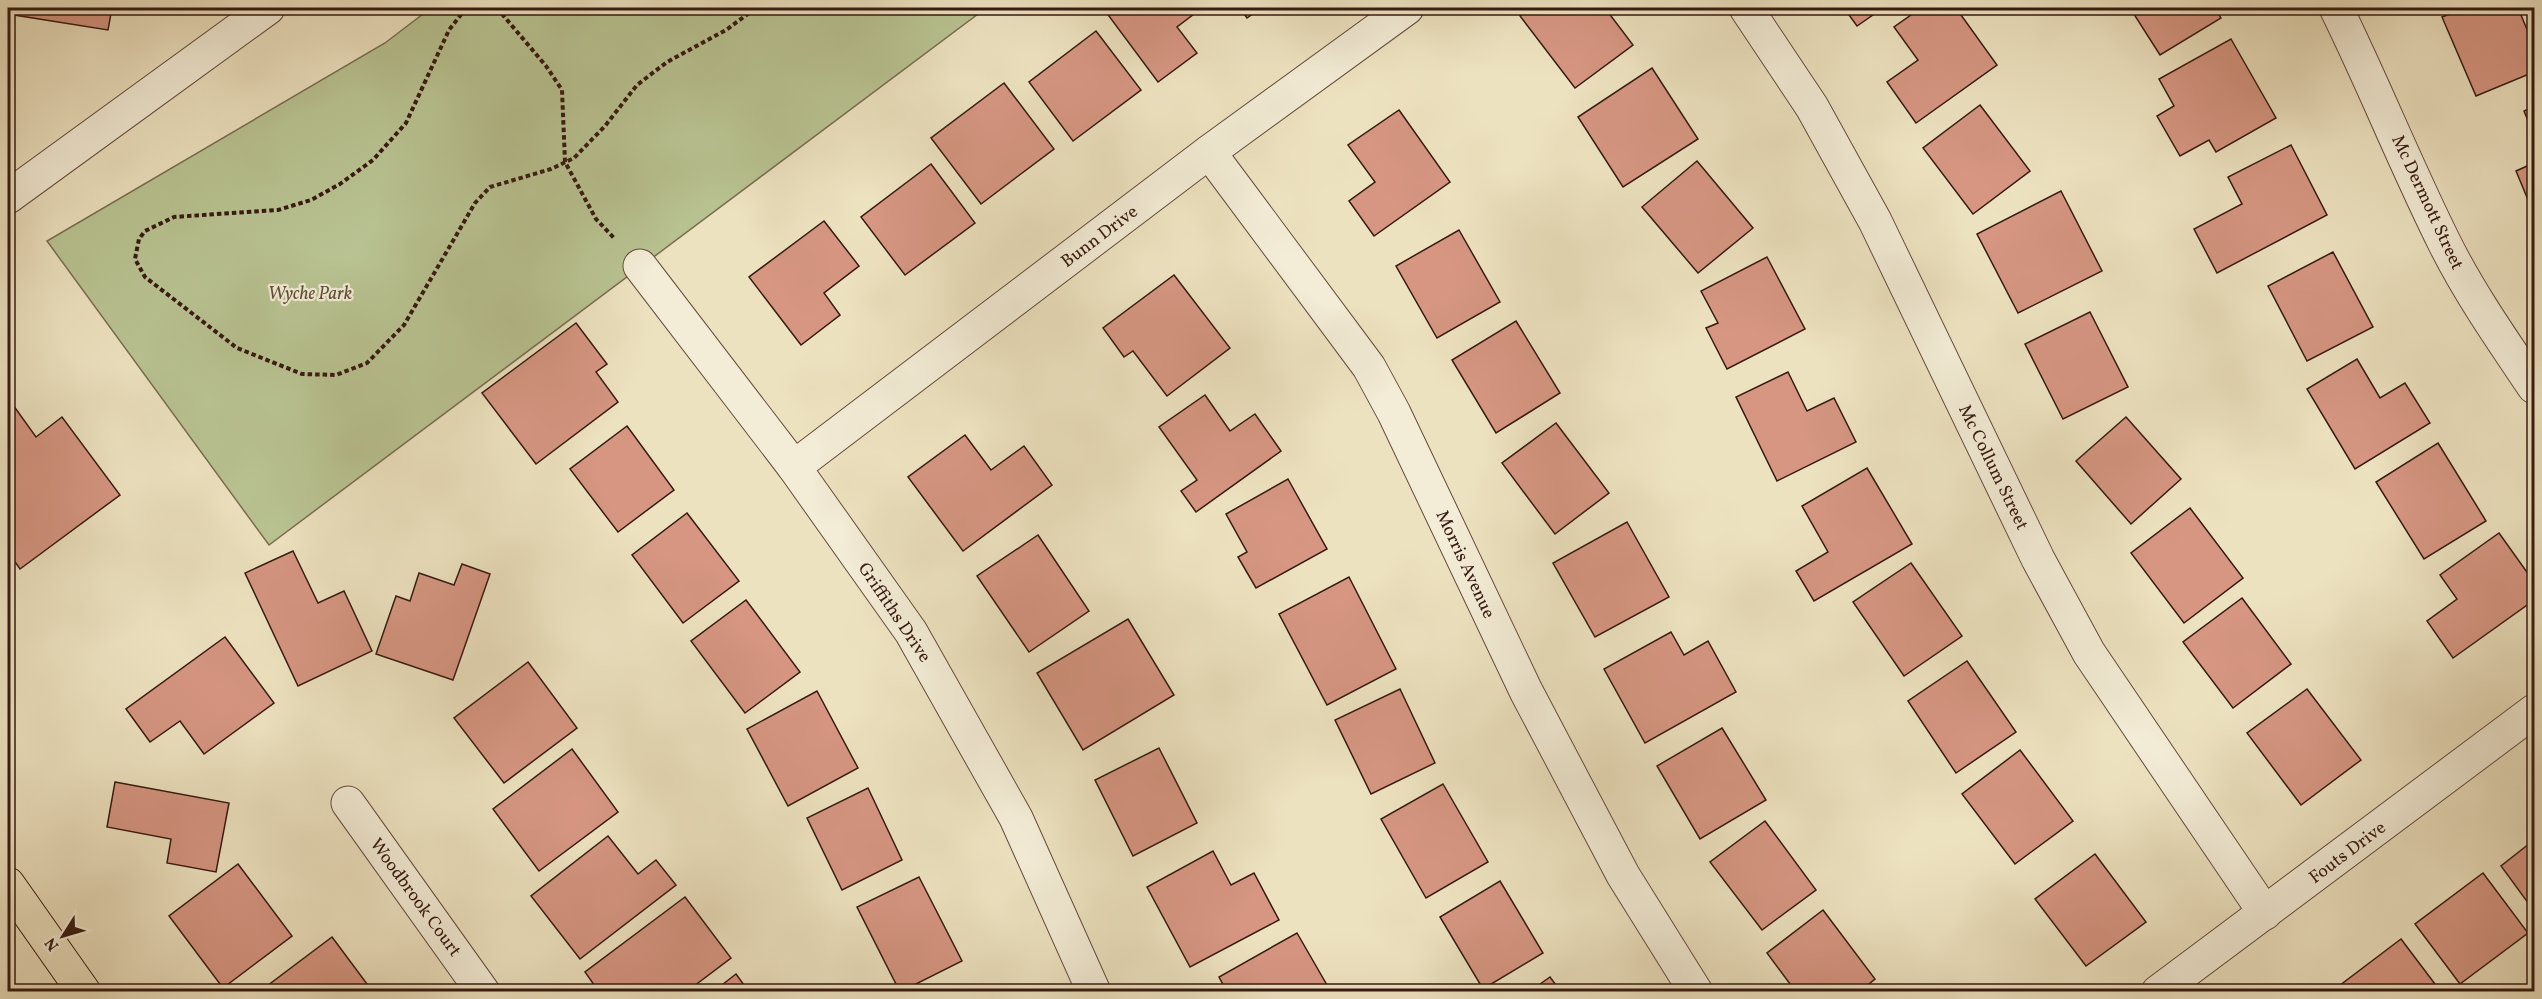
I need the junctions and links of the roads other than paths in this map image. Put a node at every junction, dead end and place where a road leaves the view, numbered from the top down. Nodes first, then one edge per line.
1 (268, 8) edge
2 (1407, 8) edge
3 (1746, 8) edge
4 (2336, 8) edge
5 (1209, 152) junction
6 (8, 197) edge
7 (640, 266) road end
8 (2535, 387) edge
9 (794, 467) junction
10 (2535, 711) edge
11 (348, 803) dead end
12 (8, 884) edge
13 (2265, 913) junction
14 (84, 992) edge
15 (483, 992) edge
16 (1094, 992) edge
17 (1696, 992) edge
18 (2158, 992) edge

1 - 6 street
2 - 5 street, Bunn Drive
3 - 13 street, Mc Collum Street
4 - 8 street, Mc Dermott Street
5 - 9 street, Bunn Drive
5 - 17 street, Morris Avenue
7 - 9 street, Griffiths Drive
9 - 16 street, Griffiths Drive
10 - 13 street, Fouts Drive
11 - 15 street, Woodbrook Court
12 - 14 main road
13 - 18 street, Fouts Drive

